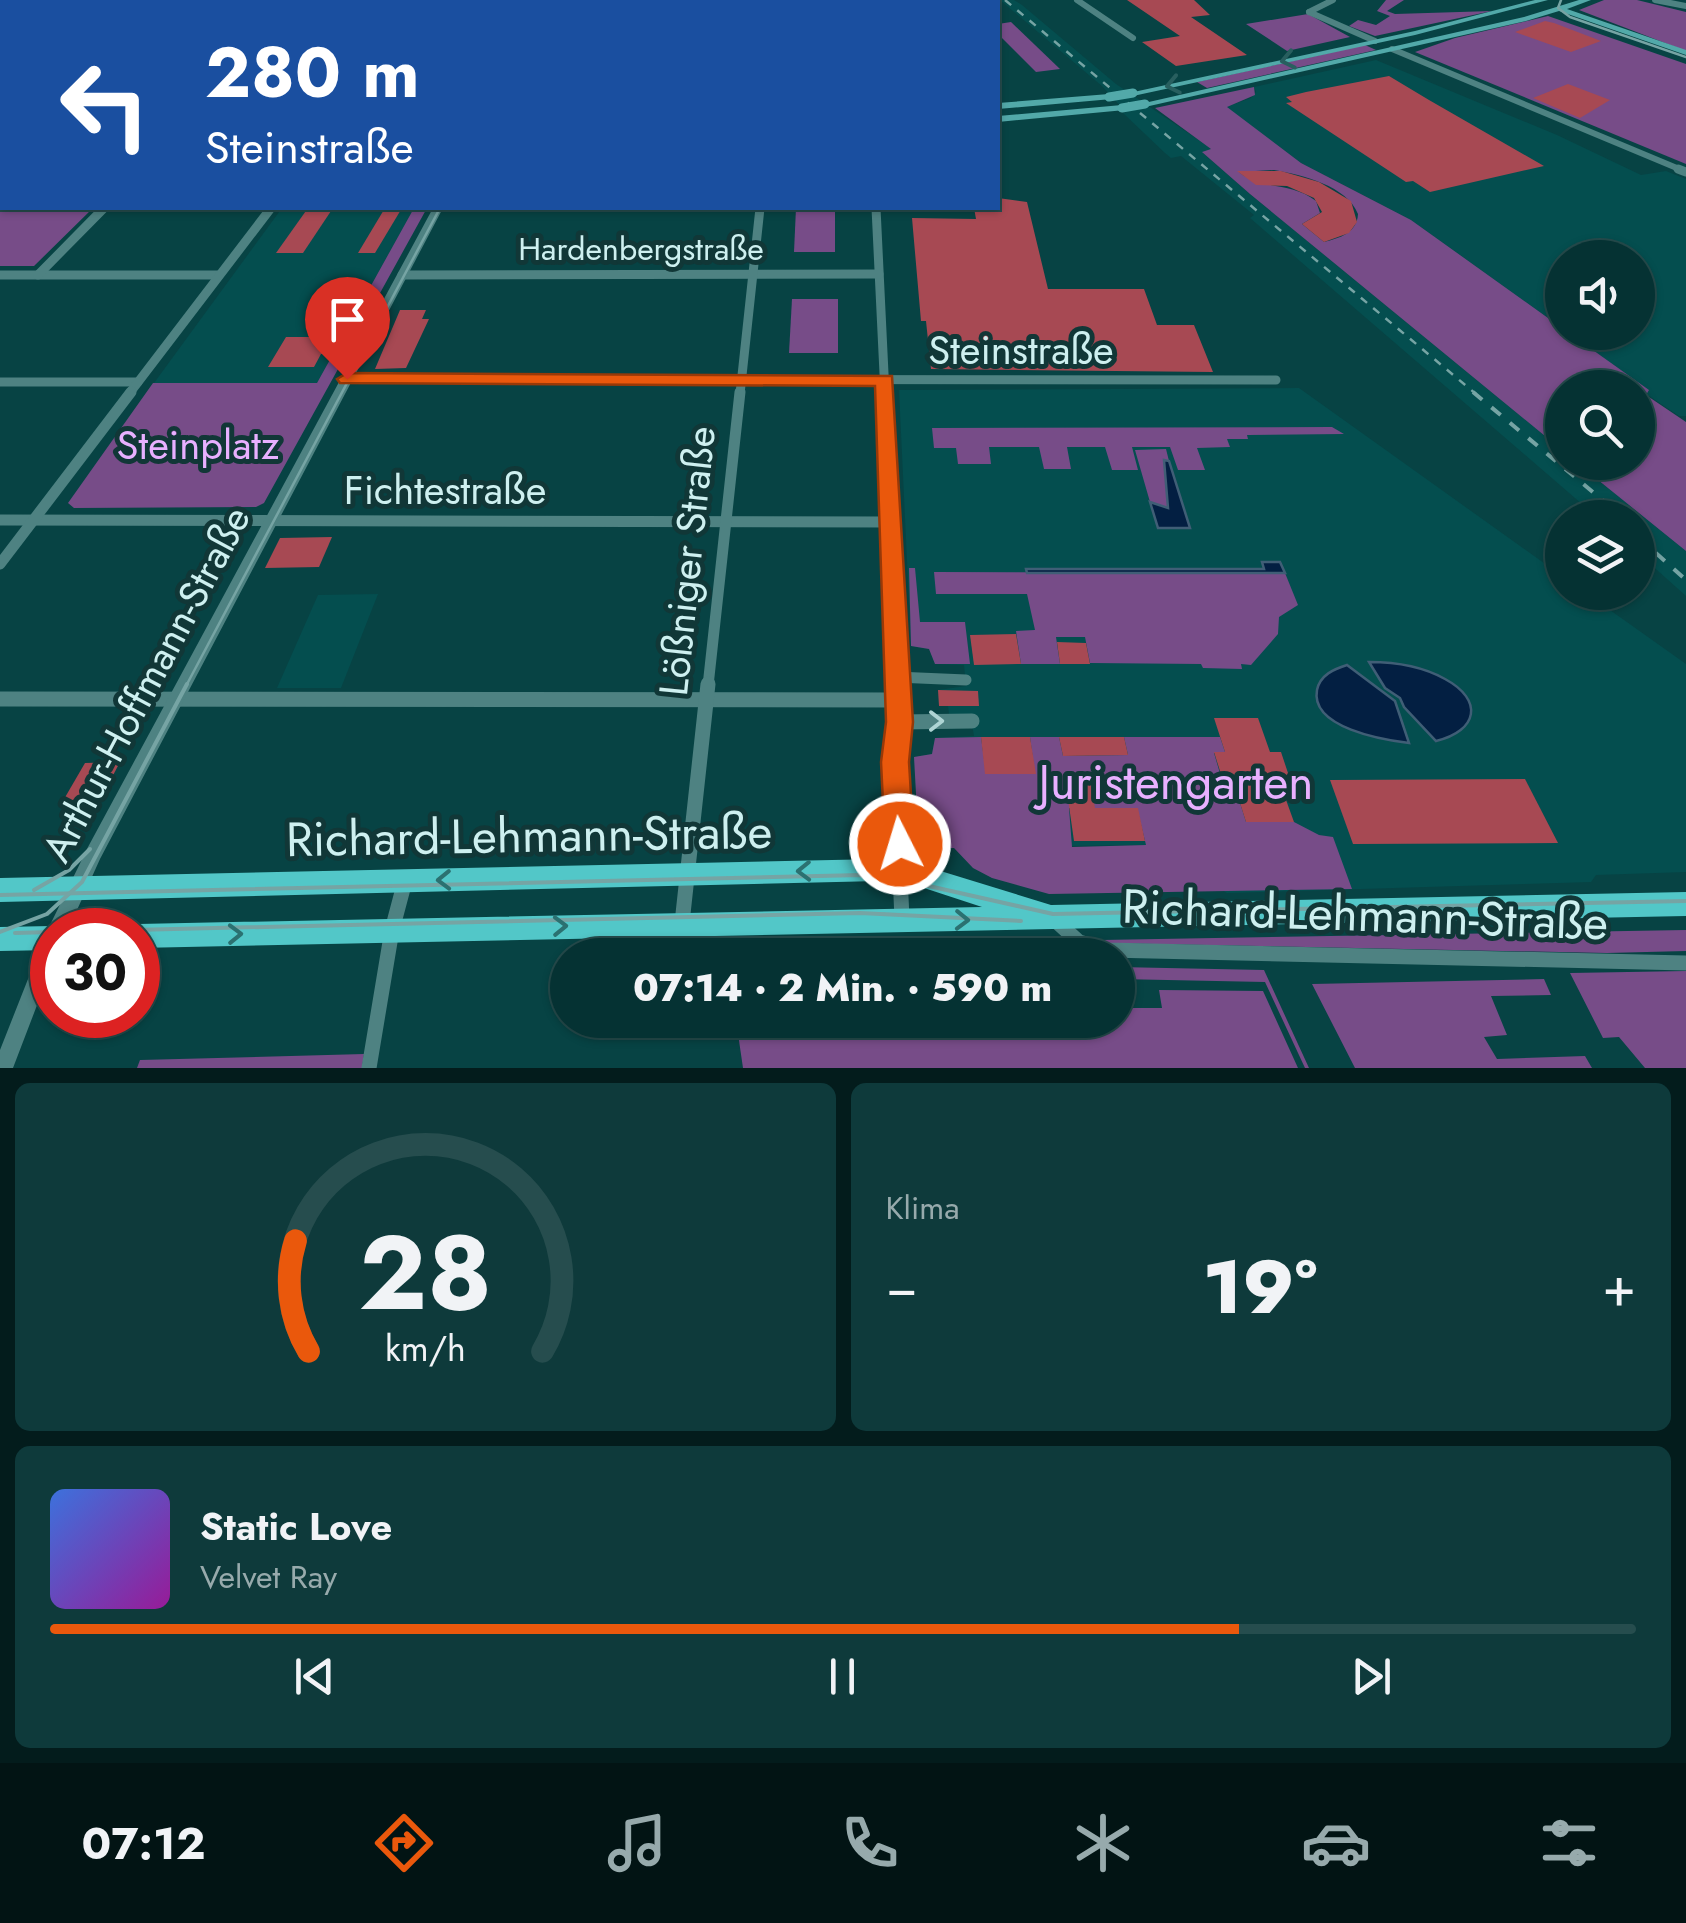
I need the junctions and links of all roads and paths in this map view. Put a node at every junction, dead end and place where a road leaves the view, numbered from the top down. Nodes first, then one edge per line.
1 (1077, 0) edge
2 (1312, 0) edge
3 (1587, 0) edge
4 (1656, 0) edge
5 (1330, 2) edge
6 (1539, 3) edge
7 (1686, 6) edge
8 (1555, 10) junction
9 (1133, 38) dead end
10 (1375, 41) junction
11 (1392, 49) junction
12 (1686, 57) edge
13 (1000, 106) edge
14 (1000, 120) edge
15 (1686, 172) edge
16 (102, 210) edge
17 (269, 210) edge
18 (437, 210) edge
19 (760, 210) edge
20 (876, 210) edge
21 (752, 274) junction
22 (879, 274) junction
23 (0, 275) edge
24 (38, 275) junction
25 (219, 275) junction
26 (402, 275) junction
27 (347, 379) junction
28 (885, 380) junction
29 (1276, 380) dead end
30 (739, 381) junction
31 (0, 382) edge
32 (138, 382) junction
33 (0, 520) edge
34 (32, 521) junction
35 (271, 522) junction
36 (724, 522) junction
37 (890, 522) junction
38 (0, 564) edge
39 (896, 677) junction
40 (966, 680) dead end
41 (177, 698) junction
42 (0, 699) edge
43 (898, 700) junction
44 (704, 701) junction
45 (972, 721) dead end
46 (900, 722) junction
47 (902, 872) junction
48 (686, 874) junction
49 (405, 881) junction
50 (77, 888) junction
51 (0, 890) edge
52 (1686, 904) edge
53 (68, 908) edge
54 (1053, 918) junction
55 (902, 919) junction
56 (682, 923) junction
57 (392, 930) junction
58 (160, 935) edge
59 (0, 939) edge
60 (30, 940) edge
61 (1686, 964) edge
62 (30, 997) edge
63 (3, 1068) edge
64 (369, 1068) edge

1 - 9 street
2 - 5 street
3 - 8 main road
4 - 7 street
5 - 10 street
6 - 8 main road
6 - 10 main road
8 - 11 main road
8 - 12 main road
10 - 11 main road
10 -> 13 main road, bridge
11 - 14 main road, bridge
11 - 15 street
16 - 24 street
17 - 25 street
18 - 26 street, Arthur-Hoffmann-Straße
19 - 21 street, Lößniger Straße
20 - 22 street
21 - 22 street, Hardenbergstraße
21 - 26 street, Hardenbergstraße
21 - 30 street, Lößniger Straße
22 - 28 street
23 - 24 street
24 - 25 street
25 - 32 street
26 - 27 street, Arthur-Hoffmann-Straße
27 - 30 street, Steinstraße
27 - 35 street, Arthur-Hoffmann-Straße
28 - 29 street, Steinstraße
28 - 30 street, Steinstraße
28 - 37 street
30 - 36 street, Lößniger Straße
31 - 32 street
32 - 34 street
33 - 34 street, Fichtestraße
34 - 35 street, Fichtestraße
34 - 38 street
35 - 36 street, Fichtestraße
35 - 41 street, Arthur-Hoffmann-Straße
36 - 37 street, Fichtestraße
36 - 44 street, Lößniger Straße
37 - 39 street
39 - 40 street
39 - 43 street
41 - 42 street
41 - 44 street
41 - 50 street, Arthur-Hoffmann-Straße
43 - 44 street
43 - 46 street
44 - 48 street, Lößniger Straße
46 -> 45 street
46 - 47 street
47 -> 48 main road, Richard-Lehmann-Straße
47 - 54 main road, Richard-Lehmann-Straße
47 - 55 street
48 -> 49 main road, Richard-Lehmann-Straße
48 - 56 street, Lößniger Straße
49 - 50 main road, Richard-Lehmann-Straße
49 - 57 street
50 - 51 main road, Richard-Lehmann-Straße
50 - 53 street, Arthur-Hoffmann-Straße
52 - 54 main road, Richard-Lehmann-Straße
55 -> 54 main road, Richard-Lehmann-Straße
54 - 61 street, Richard-Lehmann-Straße
55 - 56 main road, Richard-Lehmann-Straße
57 -> 56 main road, Richard-Lehmann-Straße
58 -> 57 main road, Richard-Lehmann-Straße
57 - 64 street
59 - 60 main road
62 - 63 street

